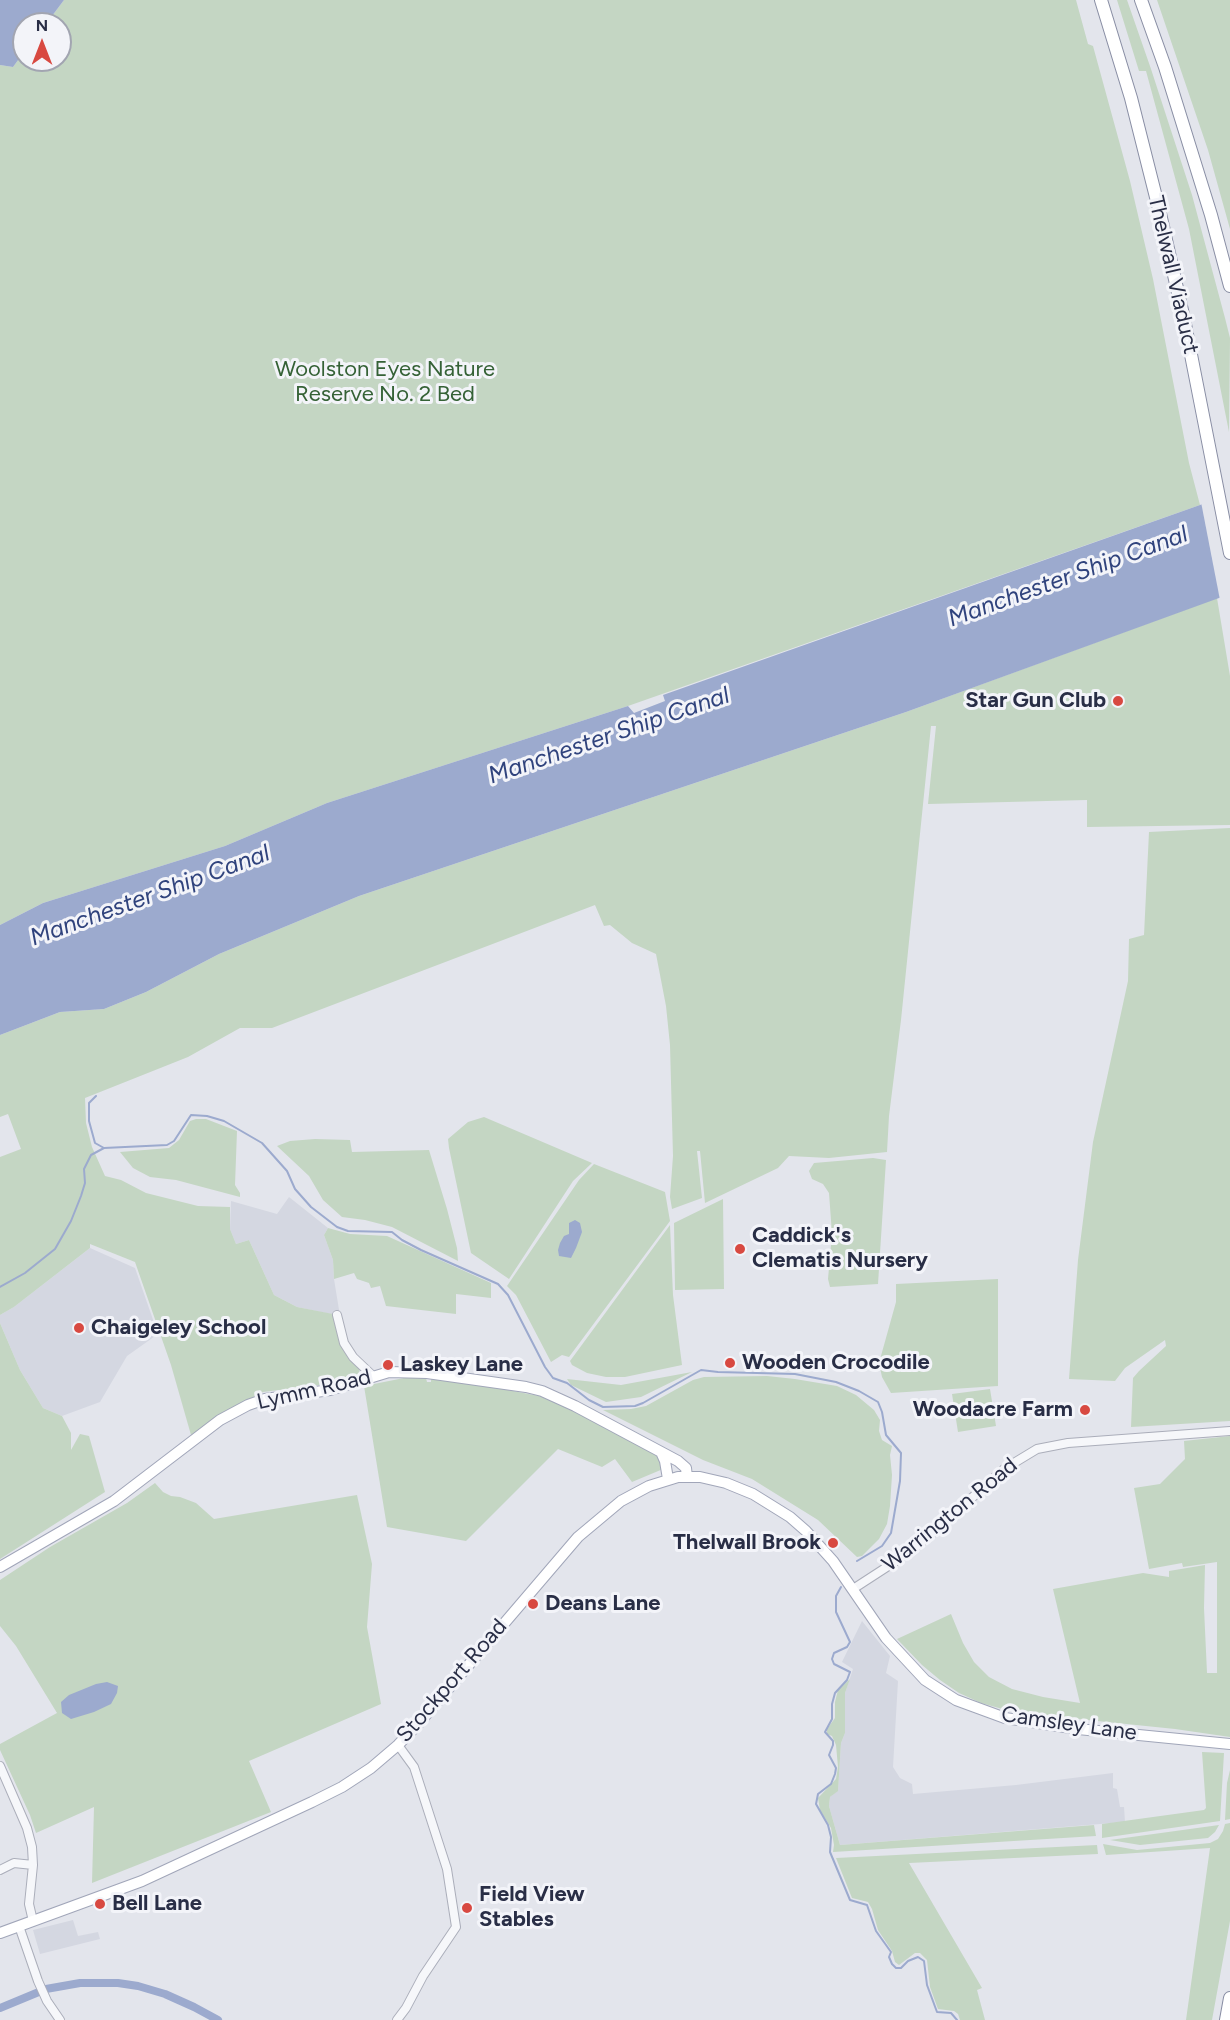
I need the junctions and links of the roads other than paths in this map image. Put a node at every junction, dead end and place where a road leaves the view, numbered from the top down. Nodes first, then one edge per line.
1 (1094, 0) edge
2 (1101, 0) edge
3 (1141, 0) edge
4 (1112, 35) junction
5 (1230, 286) edge
6 (1230, 554) edge
7 (337, 1315) dead end
8 (373, 1376) junction
9 (1230, 1431) edge
10 (661, 1452) junction
11 (687, 1477) junction
12 (668, 1479) junction
13 (0, 1567) edge
14 (853, 1588) junction
15 (1230, 1744) edge
16 (398, 1745) junction
17 (0, 1766) edge
18 (33, 1865) junction
19 (0, 1870) edge
20 (33, 1921) junction
21 (19, 1926) junction
22 (0, 1933) edge
23 (1230, 1998) edge
24 (60, 2020) edge
25 (397, 2020) edge
26 (1226, 2020) edge

1 - 4 highway
2 - 4 highway, Thelwall Viaduct
3 - 5 highway
4 - 6 highway, Thelwall Viaduct
7 - 8 street
8 - 10 main road, Lymm Road
8 - 13 main road, Lymm Road
9 - 14 street, Warrington Road
10 - 11 main road, Lymm Road
10 - 12 main road
11 - 12 main road, Stockport Road
11 - 14 main road, Stockport Road
12 - 16 main road, Stockport Road
14 - 15 main road, Camsley Lane
16 - 20 main road, Stockport Road
16 - 25 street
17 - 18 street
18 - 19 street
18 - 20 street
20 - 21 main road, Stockport Road
21 - 22 main road, Stockport Road
21 - 24 street
23 - 26 highway

